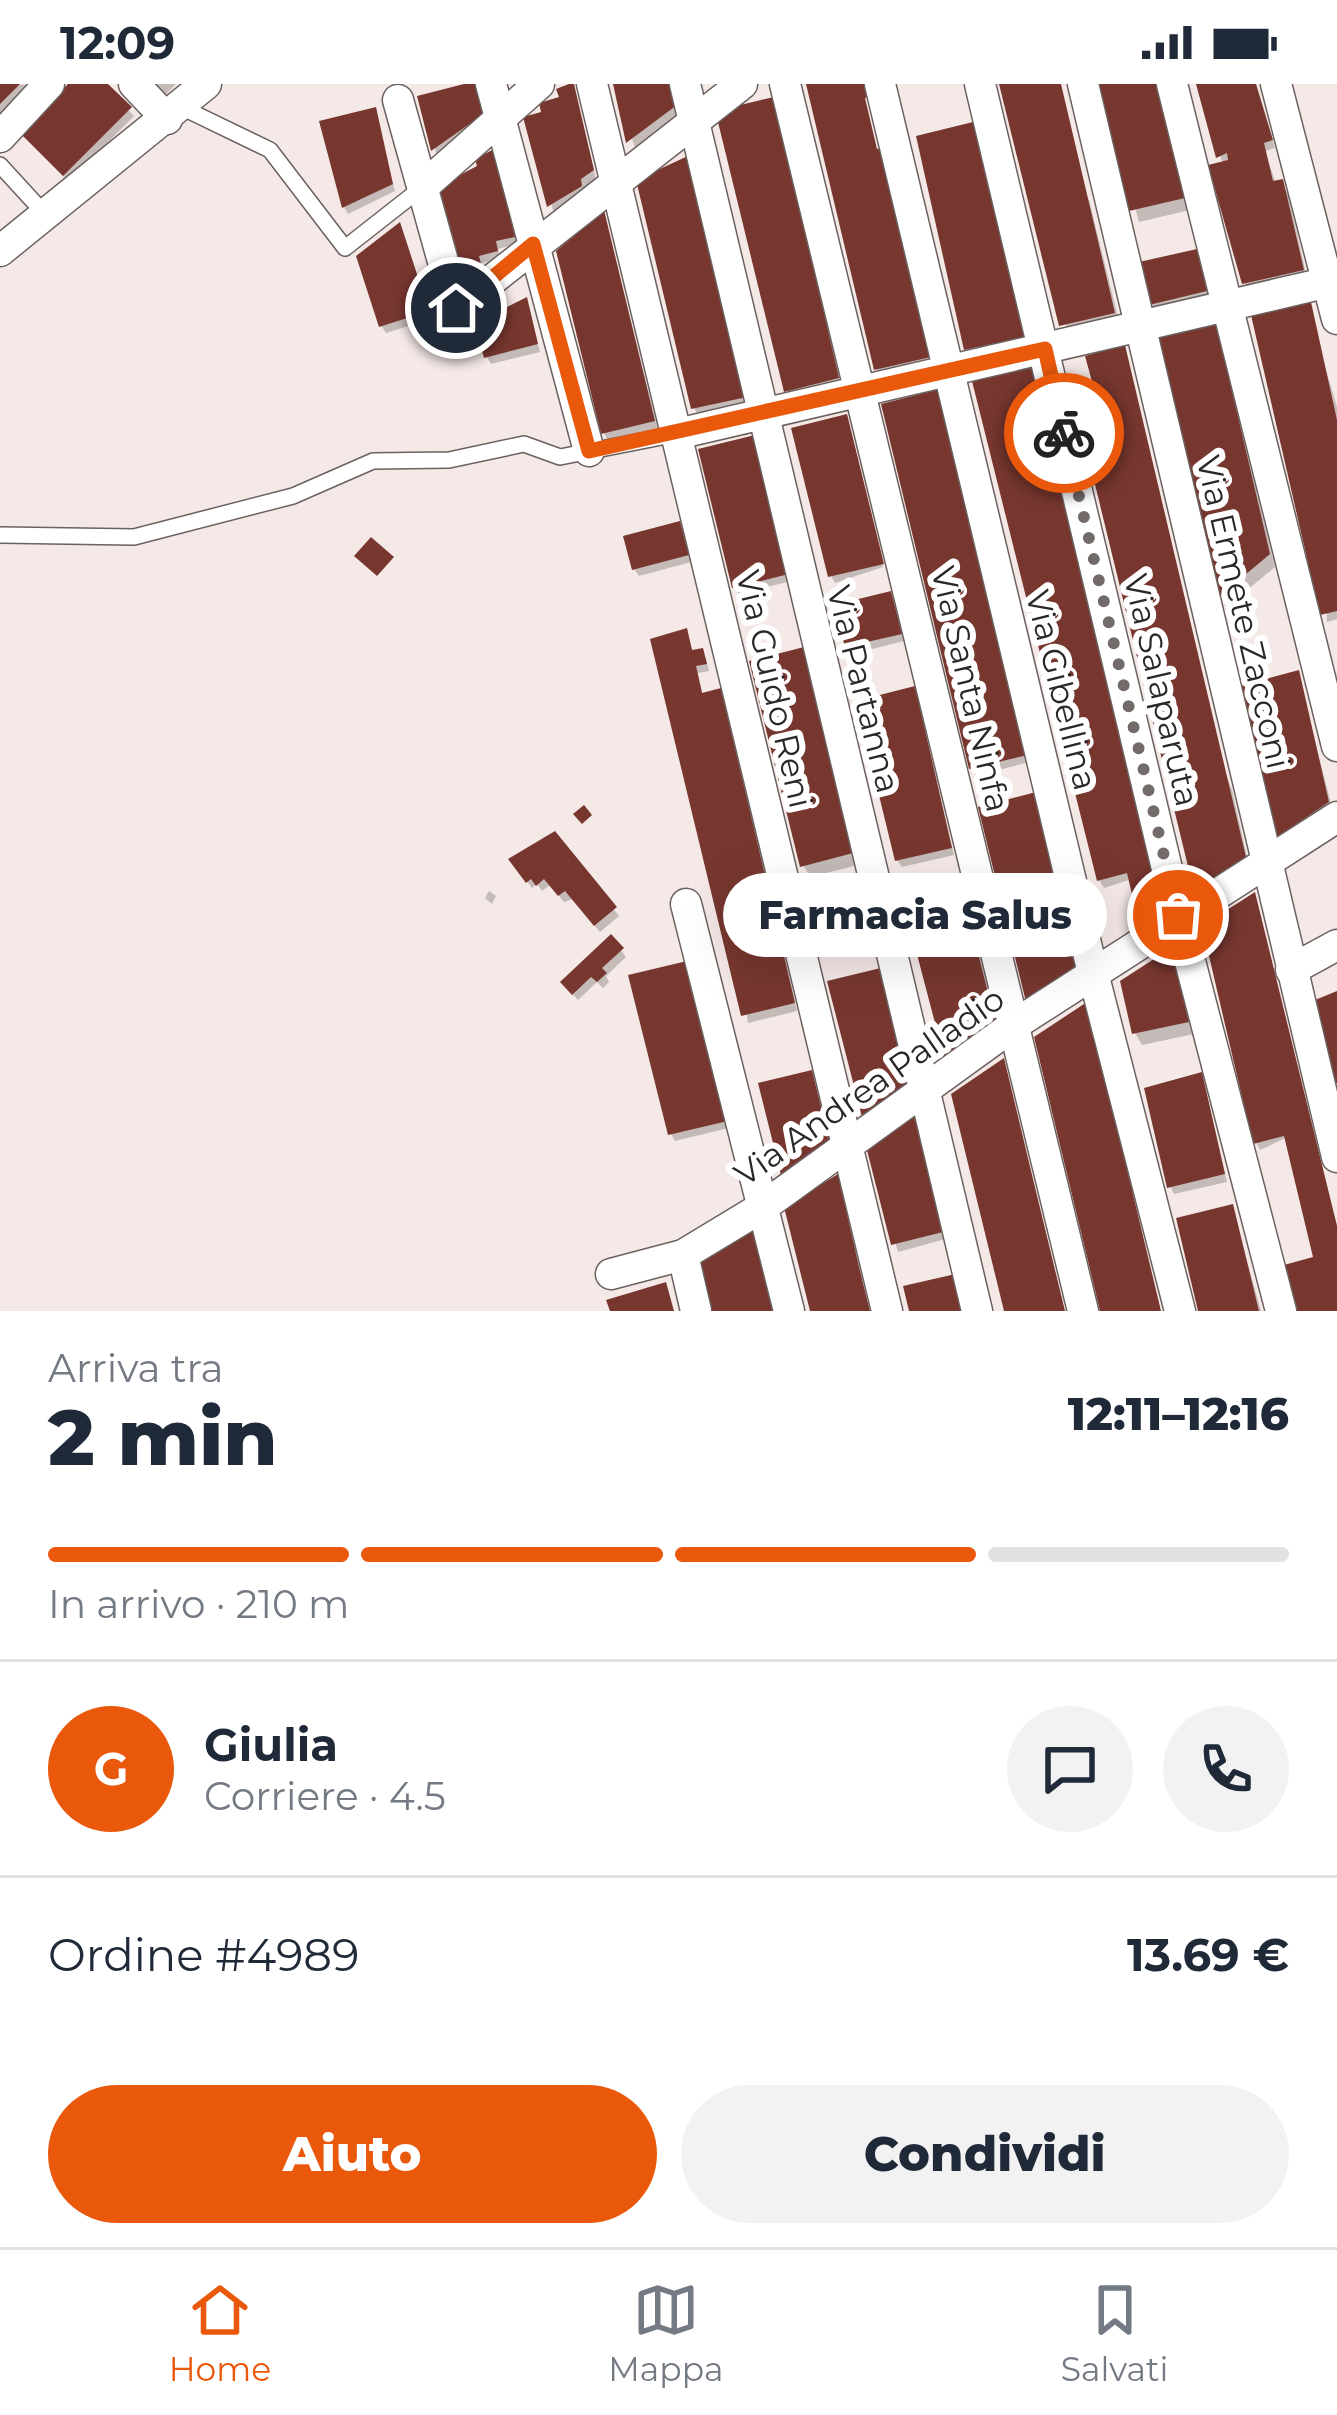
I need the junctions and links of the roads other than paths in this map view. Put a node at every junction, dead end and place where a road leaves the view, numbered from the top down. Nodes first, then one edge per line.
1 (49, 84) edge
2 (134, 84) edge
3 (206, 84) edge
4 (491, 84) edge
5 (538, 84) edge
6 (592, 84) edge
7 (685, 84) edge
8 (742, 84) edge
9 (785, 84) edge
10 (880, 84) edge
11 (980, 84) edge
12 (1083, 84) edge
13 (1172, 84) edge
14 (1276, 84) edge
15 (398, 100) dead end
16 (174, 113) junction
17 (500, 119) junction
18 (695, 119) junction
19 (0, 136) edge
20 (0, 165) edge
21 (615, 183) junction
22 (424, 186) junction
23 (44, 212) junction
24 (533, 244) junction
25 (0, 251) edge
26 (1329, 282) junction
27 (1225, 307) junction
28 (1337, 319) edge
29 (1139, 328) junction
30 (1045, 349) junction
31 (948, 371) junction
32 (863, 392) junction
33 (761, 413) junction
34 (676, 434) junction
35 (589, 451) junction
36 (0, 535) edge
37 (1337, 746) edge
38 (1337, 817) edge
39 (1267, 862) junction
40 (686, 904) dead end
41 (1178, 915) junction
42 (1337, 945) edge
43 (1291, 970) junction
44 (1093, 973) junction
45 (1014, 1025) junction
46 (923, 1089) junction
47 (847, 1146) junction
48 (1337, 1157) edge
49 (764, 1206) junction
50 (673, 1258) junction
51 (611, 1274) dead end
52 (696, 1311) edge
53 (789, 1311) edge
54 (887, 1311) edge
55 (976, 1311) edge
56 (1083, 1311) edge
57 (1180, 1311) edge
58 (1281, 1311) edge

1 - 19 street
2 - 16 street
3 - 16 street
4 - 17 street
5 - 17 street
6 - 21 street, Via Guido Reni
7 - 18 street, Via Partanna
8 - 18 street
9 - 32 street, Via Santa Ninfa
10 - 31 street, Via Gibellina
11 - 30 street, Via Salaparuta
12 - 29 street, Via Ermete Zacconi
13 - 27 street
14 - 26 street
15 - 22 street
16 - 22 lane
16 - 23 street
17 - 22 street
17 - 24 street
18 - 21 street
18 - 33 street, Via Partanna
20 - 23 lane
21 - 24 street
21 - 34 street, Via Guido Reni
22 - 24 street
23 - 25 street
24 - 35 street
26 - 27 street
26 - 28 street
27 - 29 street
27 - 37 street
29 - 30 street
29 - 39 street, Via Ermete Zacconi
30 - 31 street
30 - 41 street, Via Salaparuta
31 - 32 street
31 - 44 street, Via Gibellina
32 - 33 street
32 - 45 street, Via Santa Ninfa
33 - 34 street
33 - 46 street, Via Partanna
34 - 35 lane
34 - 47 street, Via Guido Reni
35 - 36 lane
38 - 39 street, Via Andrea Palladio
39 - 41 street, Via Andrea Palladio
39 - 43 street, Via Ermete Zacconi
40 - 49 street
41 - 44 street, Via Andrea Palladio
41 - 58 street, Via Salaparuta
42 - 43 street
43 - 48 street, Via Ermete Zacconi
44 - 45 street, Via Andrea Palladio
44 - 57 street, Via Gibellina
45 - 46 street, Via Andrea Palladio
45 - 56 street, Via Santa Ninfa
46 - 47 street, Via Andrea Palladio
46 - 55 street, Via Partanna
47 - 49 street, Via Andrea Palladio
47 - 54 street, Via Guido Reni
49 - 50 street, Via Andrea Palladio
49 - 53 street
50 - 51 street, Via Andrea Palladio
50 - 52 street

